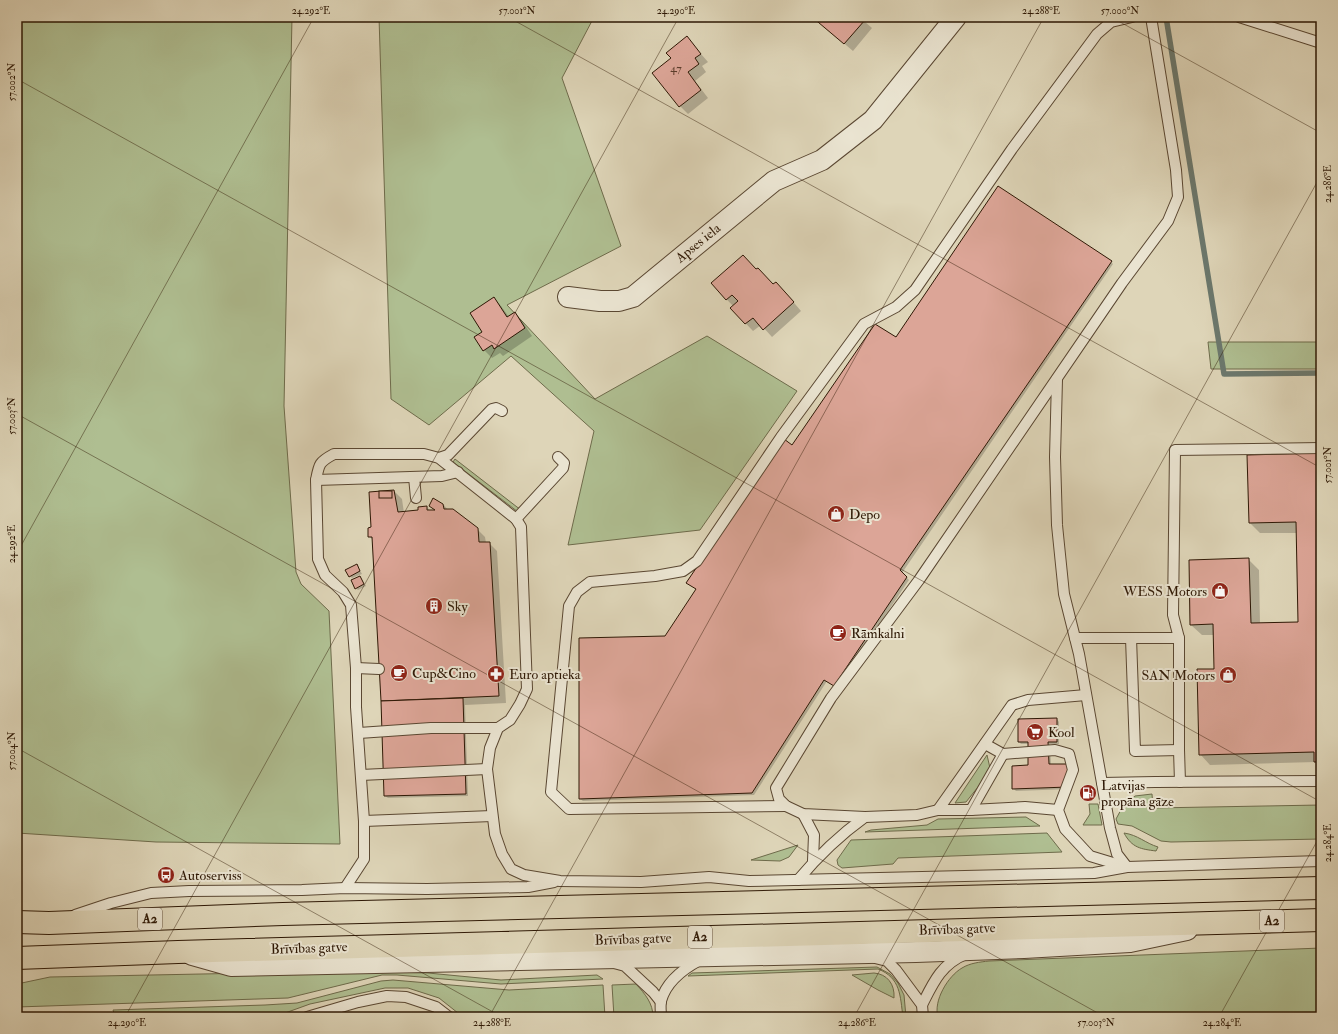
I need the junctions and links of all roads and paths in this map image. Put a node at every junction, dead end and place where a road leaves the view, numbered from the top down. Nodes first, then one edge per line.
1 (956, 17) edge
2 (1132, 17) edge
3 (1151, 17) edge
4 (1240, 17) edge
5 (1321, 43) edge
6 (568, 296) dead end
7 (1057, 379) junction
8 (502, 411) dead end
9 (1321, 448) edge
10 (558, 457) dead end
11 (439, 458) junction
12 (458, 472) junction
13 (414, 477) junction
14 (316, 480) junction
15 (416, 498) dead end
16 (516, 519) junction
17 (1075, 638) junction
18 (1131, 638) junction
19 (1179, 638) junction
20 (356, 668) junction
21 (379, 669) dead end
22 (1086, 694) junction
23 (498, 728) junction
24 (359, 733) junction
25 (985, 744) junction
26 (1178, 750) junction
27 (1003, 754) junction
28 (487, 769) junction
29 (362, 775) junction
30 (1321, 781) edge
31 (1180, 782) junction
32 (1102, 783) junction
33 (786, 806) junction
34 (938, 810) junction
35 (971, 810) junction
36 (1058, 810) junction
37 (803, 814) junction
38 (492, 816) junction
39 (865, 817) junction
40 (364, 820) junction
41 (813, 861) junction
42 (1321, 861) edge
43 (1127, 867) junction
44 (798, 880) junction
45 (560, 881) junction
46 (345, 888) junction
47 (1321, 888) edge
48 (1321, 920) edge
49 (17, 922) edge
50 (49, 923) junction
51 (1222, 923) junction
52 (981, 950) junction
53 (178, 952) junction
54 (858, 953) junction
55 (708, 957) junction
56 (17, 958) edge
57 (596, 958) junction
58 (661, 1002) junction
59 (922, 1005) junction
60 (306, 1017) edge
61 (449, 1017) edge
62 (661, 1017) edge
63 (923, 1017) edge

1 - 6 street, Apses iela
2 - 33 lane
3 - 7 lane
4 - 5 lane
7 - 17 lane
7 - 33 lane
8 - 11 lane
9 - 19 lane
10 - 16 lane
11 - 12 lane
11 - 14 lane
12 - 13 lane
12 - 16 lane
13 - 14 lane
13 - 15 lane
14 - 20 lane
16 - 23 lane
17 - 18 lane
17 - 22 lane
18 - 19 lane
18 - 26 lane
19 - 26 lane
20 - 21 lane
20 - 24 lane
22 - 25 lane
22 - 32 lane
23 - 24 lane
23 - 28 lane
24 - 29 lane
25 - 27 lane
25 - 34 lane
26 - 31 lane
27 - 35 lane
27 - 36 lane
28 - 29 lane
28 - 38 lane
29 - 40 lane
30 - 31 lane
31 - 32 lane
32 - 43 lane
33 - 37 lane
34 - 35 lane
34 - 39 lane
35 - 36 lane
36 - 43 lane
37 - 39 lane
37 - 41 lane
38 - 40 lane
38 - 45 lane
39 - 41 lane
40 - 46 lane
41 - 44 lane
42 - 43 lane
43 - 44 lane
44 - 45 lane
45 - 46 lane
46 - 50 lane
47 - 50 highway, A2
48 - 51 highway, Brīvības gatve / A2
49 - 50 highway, A2
51 - 52 street
51 - 53 highway, Brīvības gatve / A2
52 - 54 street
52 - 59 lane
53 - 56 highway, Brīvības gatve / A2
53 - 57 street
54 - 55 street
54 - 59 lane
55 - 57 street
55 - 58 lane
57 - 58 lane
58 - 62 lane
59 - 63 lane
60 - 61 lane

